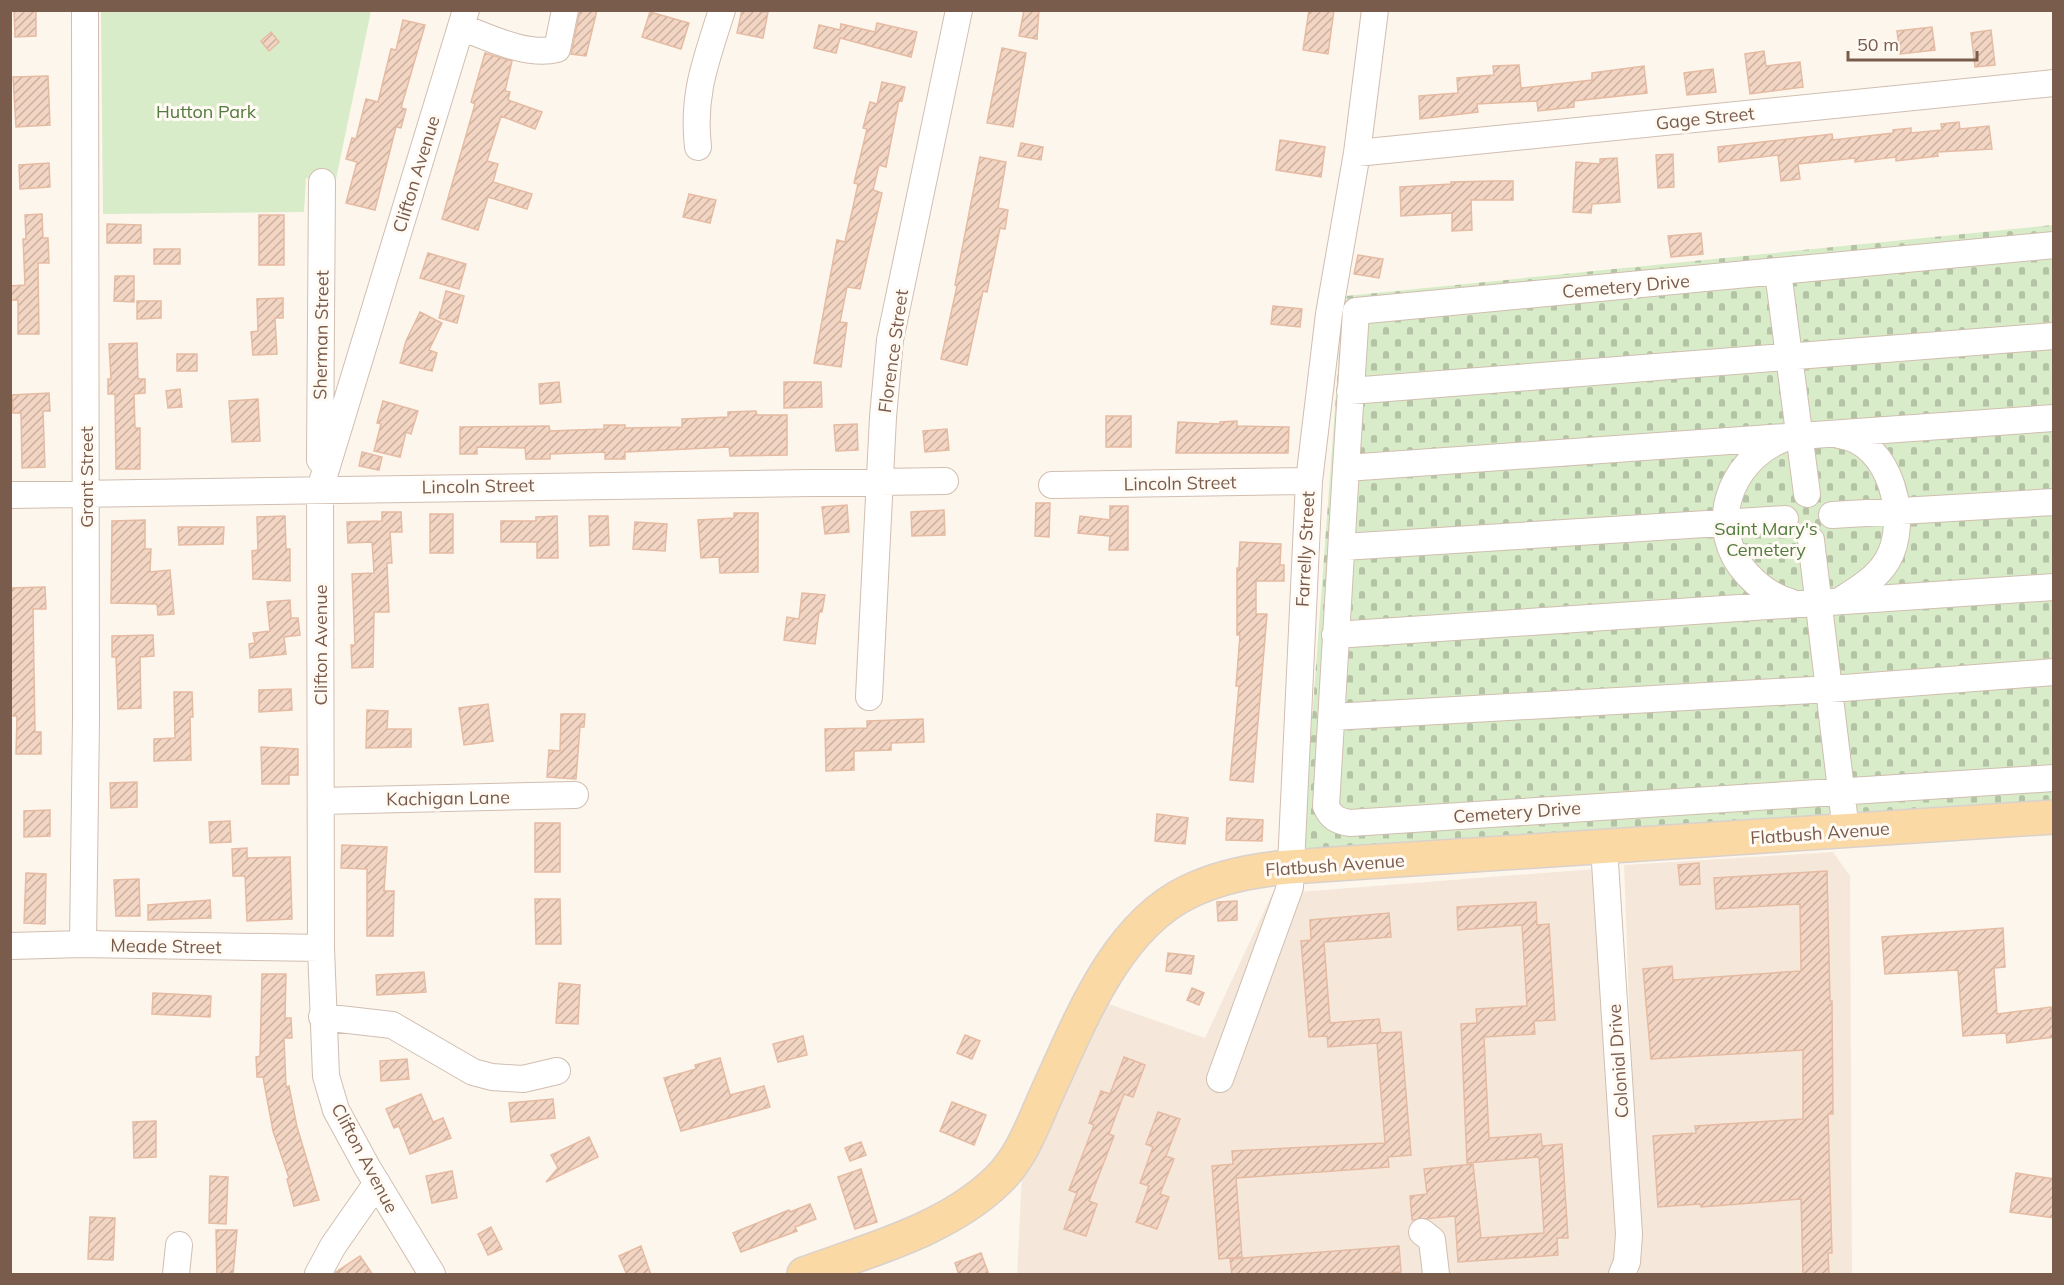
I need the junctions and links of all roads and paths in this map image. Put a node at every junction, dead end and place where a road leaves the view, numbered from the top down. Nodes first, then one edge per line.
1 (86, 10) edge
2 (565, 10) edge
3 (722, 10) edge
4 (1375, 10) edge
5 (952, 12) edge
6 (464, 19) edge
7 (2054, 83) edge
8 (698, 147) dead end
9 (1357, 153) junction
10 (322, 182) dead end
11 (2054, 245) edge
12 (1778, 272) junction
13 (2054, 336) edge
14 (1788, 356) junction
15 (1350, 391) junction
16 (2054, 418) edge
17 (1830, 434) junction
18 (1793, 437) junction
19 (1346, 468) junction
20 (880, 481) junction
21 (945, 481) dead end
22 (1309, 482) junction
23 (1052, 485) dead end
24 (320, 489) junction
25 (86, 494) junction
26 (1807, 494) junction
27 (10, 495) edge
28 (2054, 502) edge
29 (1897, 513) junction
30 (1832, 515) junction
31 (1785, 519) junction
32 (1725, 523) junction
33 (1811, 540) junction
34 (1343, 547) junction
35 (2054, 587) edge
36 (1821, 602) junction
37 (1335, 635) junction
38 (2054, 672) edge
39 (1830, 689) junction
40 (869, 697) dead end
41 (1332, 717) junction
42 (2054, 778) edge
43 (1842, 791) junction
44 (576, 795) dead end
45 (321, 801) junction
46 (2054, 817) edge
47 (1846, 831) junction
48 (1604, 848) junction
49 (1289, 867) junction
50 (83, 944) junction
51 (10, 946) edge
52 (321, 948) junction
53 (322, 1017) junction
54 (557, 1071) dead end
55 (1220, 1079) dead end
56 (377, 1183) junction
57 (1422, 1232) dead end
58 (179, 1245) dead end
59 (176, 1275) edge
60 (318, 1275) edge
61 (432, 1275) edge
62 (804, 1275) edge
63 (1436, 1275) edge
64 (1622, 1275) edge

1 - 25 street, Grant Street
2 - 6 street
3 - 8 street
4 - 9 street, Farrelly Street
5 - 20 street, Florence Street
6 - 24 street, Clifton Avenue
7 - 9 street, Gage Street
9 - 22 street, Farrelly Street
10 - 24 street, Sherman Street
11 - 12 street, Cemetery Drive
12 - 14 street
12 - 15 street, Cemetery Drive
13 - 14 street
14 - 15 street
14 - 18 street
15 - 19 street, Cemetery Drive
16 - 17 street
17 - 18 street
17 - 29 street
18 - 19 street
18 - 26 street
18 - 32 street
19 - 34 street, Cemetery Drive
20 - 21 street, Lincoln Street
20 - 24 street, Lincoln Street
20 - 40 street, Florence Street
22 - 23 street, Lincoln Street
22 - 49 street, Farrelly Street
24 - 25 street, Lincoln Street
24 - 45 street, Clifton Avenue
25 - 27 street, Lincoln Street
25 - 50 street, Grant Street
26 - 30 street
26 - 31 street
28 - 29 street
29 - 30 street
29 - 36 street
30 - 33 street
31 - 32 street
31 - 33 street
32 - 34 street
32 - 36 street
33 - 36 street
34 - 37 street, Cemetery Drive
35 - 36 street
36 - 37 street
36 - 39 street
37 - 41 street, Cemetery Drive
38 - 39 street
39 - 41 street
39 - 43 street
41 - 43 street, Cemetery Drive
42 - 43 street, Cemetery Drive
43 - 47 street
44 - 45 street, Kachigan Lane
45 - 52 street, Clifton Avenue
46 - 47 main road, Flatbush Avenue
47 - 48 main road, Flatbush Avenue
48 - 49 main road, Flatbush Avenue
48 - 64 street, Colonial Drive
49 - 55 street, Farrelly Street
49 - 62 main road, Flatbush Avenue
50 - 51 street, Meade Street
50 - 52 street, Meade Street
52 - 53 street, Clifton Avenue
53 - 54 street
53 - 56 street, Clifton Avenue
56 - 60 street
56 - 61 street, Clifton Avenue
57 - 63 street
58 - 59 street

